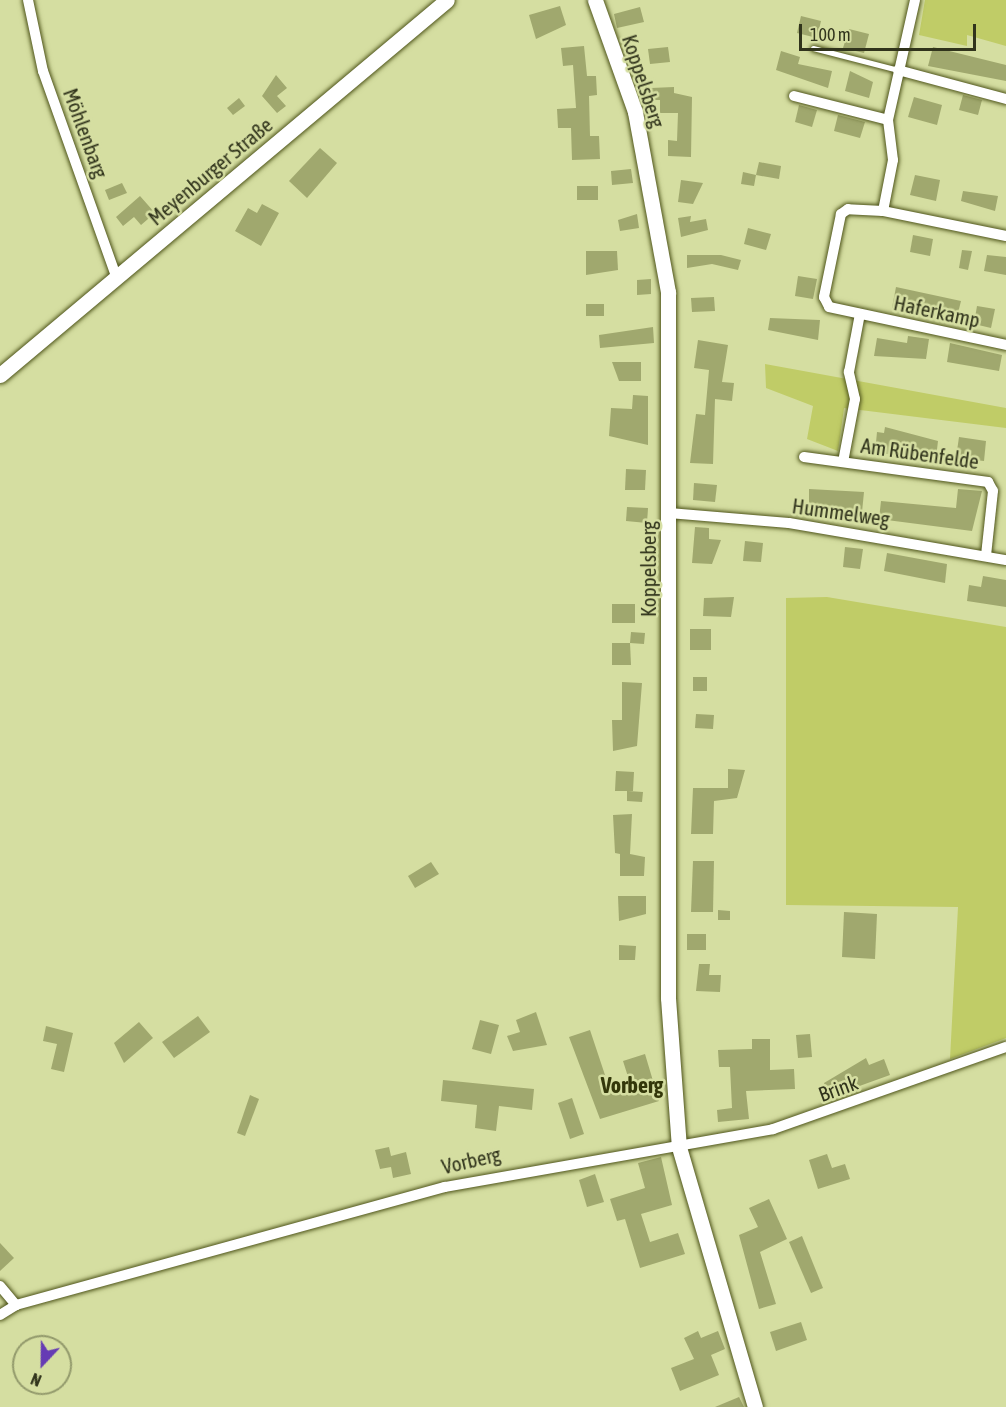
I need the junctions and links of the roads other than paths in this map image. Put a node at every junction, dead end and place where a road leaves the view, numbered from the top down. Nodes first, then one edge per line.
1 (28, 0) edge
2 (447, 0) edge
3 (595, 0) edge
4 (915, 0) edge
5 (813, 48) dead end
6 (898, 70) junction
7 (794, 96) dead end
8 (1006, 99) edge
9 (888, 120) junction
10 (884, 211) junction
11 (1006, 236) edge
12 (116, 276) junction
13 (860, 314) junction
14 (1006, 345) edge
15 (0, 375) edge
16 (804, 457) dead end
17 (843, 462) junction
18 (669, 513) junction
19 (986, 555) junction
20 (1006, 560) edge
21 (1006, 1047) edge
22 (679, 1147) junction
23 (0, 1286) edge
24 (16, 1305) junction
25 (0, 1315) edge
26 (755, 1407) edge

1 - 12 street, Möhlenbarg
2 - 12 street, Meyenburger Straße
3 - 18 street, Koppelsberg
4 - 6 street
5 - 6 lane
6 - 8 street
6 - 9 street
7 - 9 street
9 - 10 street
10 - 11 street
10 - 13 street
12 - 15 street, Meyenburger Straße
13 - 14 street, Haferkamp
13 - 17 street, Am Rübenfelde
16 - 17 street, Am Rübenfelde
17 - 19 street, Am Rübenfelde
18 - 19 street, Hummelweg
18 - 22 street, Koppelsberg
19 - 20 street, Hummelweg
21 - 22 street, Brink
22 - 24 street, Vorberg
22 - 26 street
23 - 24 street
24 - 25 street, Vorberg

